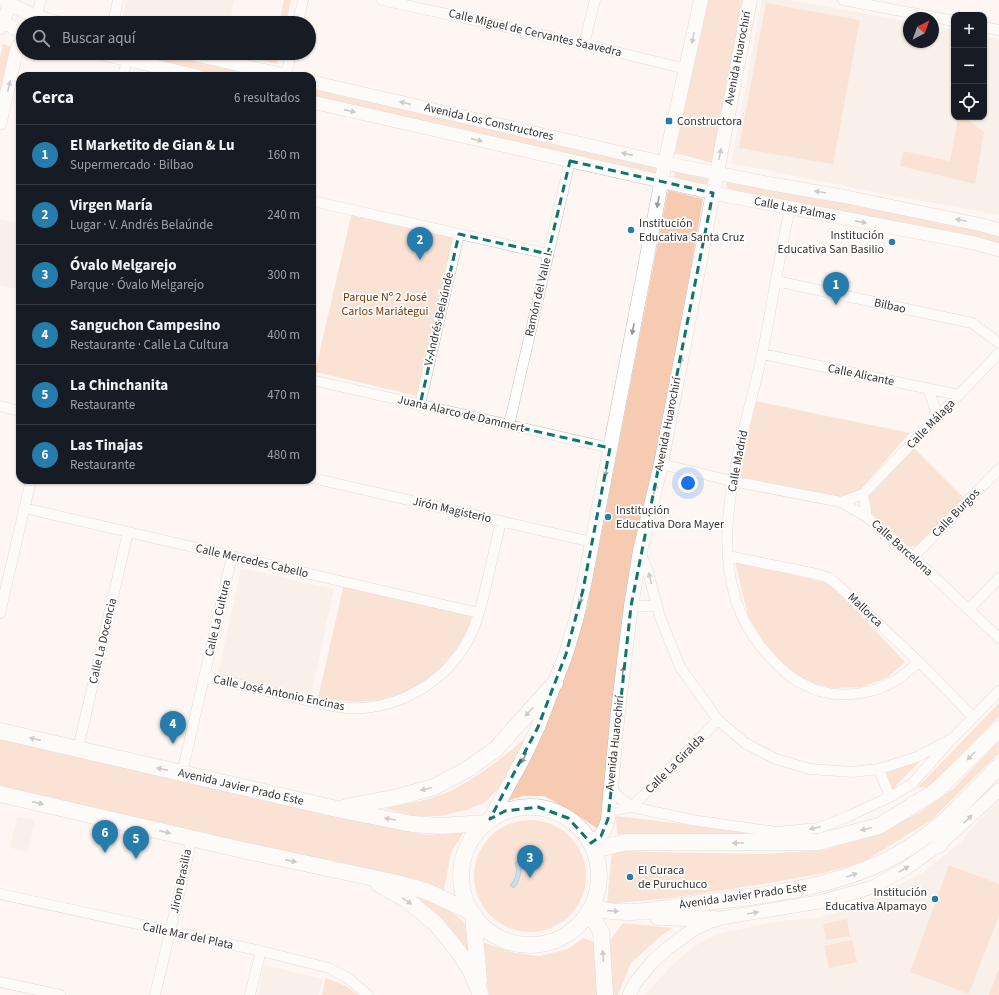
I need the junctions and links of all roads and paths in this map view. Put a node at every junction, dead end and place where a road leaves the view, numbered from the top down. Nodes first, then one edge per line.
1 (41, 0) edge
2 (118, 0) edge
3 (303, 0) edge
4 (382, 0) edge
5 (595, 0) edge
6 (701, 0) edge
7 (750, 0) edge
8 (844, 0) edge
9 (8, 2) edge
10 (28, 16) edge
11 (35, 16) edge
12 (115, 16) edge
13 (300, 16) edge
14 (951, 20) edge
15 (1, 24) edge
16 (987, 28) edge
17 (16, 30) edge
18 (999, 30) edge
19 (584, 44) junction
20 (16, 52) edge
21 (127, 60) joint
22 (218, 60) edge
23 (289, 60) edge
24 (686, 69) junction
25 (124, 72) edge
26 (180, 72) edge
27 (269, 72) edge
28 (287, 72) edge
29 (316, 83) edge
30 (316, 103) edge
31 (0, 123) edge
32 (570, 161) junction
33 (665, 163) junction
34 (717, 173) junction
35 (662, 180) junction
36 (713, 193) junction
37 (316, 202) edge
38 (790, 208) junction
39 (999, 230) edge
40 (459, 234) junction
41 (999, 250) edge
42 (548, 254) junction
43 (776, 281) junction
44 (999, 343) edge
45 (999, 353) edge
46 (762, 354) junction
47 (316, 381) edge
48 (928, 388) junction
49 (959, 395) junction
50 (420, 405) junction
51 (0, 406) edge
52 (16, 410) edge
53 (938, 417) junction
54 (509, 425) junction
55 (610, 448) junction
56 (661, 464) junction
57 (999, 469) edge
58 (316, 479) edge
59 (732, 481) junction
60 (30, 484) edge
61 (863, 494) junction
62 (841, 502) junction
63 (24, 508) junction
64 (867, 517) junction
65 (501, 521) junction
66 (128, 532) junction
67 (592, 542) junction
68 (640, 551) junction
69 (232, 556) junction
70 (728, 556) junction
71 (913, 557) junction
72 (999, 578) edge
73 (631, 606) junction
74 (657, 606) junction
75 (969, 609) junction
76 (0, 613) edge
77 (479, 613) junction
78 (999, 638) edge
79 (919, 662) junction
80 (204, 676) junction
81 (555, 683) junction
82 (999, 691) edge
83 (973, 717) junction
84 (718, 720) junction
85 (999, 729) edge
86 (0, 731) edge
87 (953, 738) junction
88 (78, 749) junction
89 (999, 766) edge
90 (879, 769) junction
91 (182, 773) junction
92 (611, 788) junction
93 (999, 790) edge
94 (0, 794) edge
95 (890, 797) junction
96 (632, 807) junction
97 (337, 809) junction
98 (958, 809) junction
99 (609, 811) junction
100 (487, 821) junction
101 (776, 832) junction
102 (190, 838) junction
103 (818, 842) junction
104 (939, 845) junction
105 (592, 846) junction
106 (347, 873) junction
107 (0, 894) edge
108 (591, 909) junction
109 (635, 912) junction
110 (472, 913) junction
111 (715, 920) junction
112 (170, 932) junction
113 (261, 951) junction
114 (0, 982) edge
115 (60, 995) edge
116 (155, 995) edge
117 (250, 995) edge
118 (368, 995) edge
119 (605, 995) edge
120 (629, 995) edge

1 - 11 street
2 - 12 street
3 - 13 street
4 - 19 street, Calle Miguel de Cervantes Saavedra
5 - 19 street
6 -> 24 main road
34 -> 7 main road, Avenida Huarochirí
8 - 14 street
9 - 10 street
9 - 15 street
15 - 17 street
16 - 18 street
19 - 24 street, Calle Miguel de Cervantes Saavedra
31 -> 20 street
21 - 25 street
21 - 26 street
22 - 27 street
23 - 28 street
24 - 33 main road
33 -> 29 street, Avenida Los Constructores
30 -> 32 street, Avenida Los Constructores
32 - 35 street, Avenida Los Constructores
32 - 42 street, Ramón del Valle I.
33 - 34 street, Calle Las Palmas
33 - 35 main road
34 - 36 main road, Avenida Huarochirí
39 -> 34 street, Calle Las Palmas
35 - 36 street, Calle Las Palmas
35 -> 55 main road
36 - 38 street, Calle Las Palmas
56 -> 36 main road, Avenida Huarochirí
37 - 40 street
38 -> 41 street, Calle Las Palmas
38 - 43 street, Calle Madrid
40 - 42 street
40 - 50 street, V. Andrés Belaúnde
42 - 54 street, Ramón del Valle I.
43 - 44 street, Bilbao
43 - 46 street, Calle Madrid
45 - 49 street, Calle Málaga
46 - 48 street, Calle Alicante
46 - 59 street, Calle Madrid
47 - 50 street, Juana Alarco de Dammert
48 - 49 street, Calle Alicante
48 - 53 street
49 - 53 street, Calle Málaga
50 - 54 street, Juana Alarco de Dammert
51 - 52 street
53 - 61 street, Calle Málaga
54 - 55 street, Juana Alarco de Dammert
55 -> 67 main road
56 - 59 street
68 -> 56 main road, Avenida Huarochirí
57 - 71 street, Calle Burgos
58 - 65 street, Jirón Magisterio
59 - 62 street
59 - 70 street, Calle Madrid
60 - 63 street
61 - 62 street
61 - 64 street, Calle Barcelona
62 - 64 street
63 - 66 street, Calle Mercedes Cabello
63 - 76 street
64 - 71 street, Calle Barcelona
65 - 67 street, Jirón Magisterio
65 - 77 street, Calle José Antonio Encinas
66 - 69 street, Calle Mercedes Cabello
66 - 88 street, Calle La Docencia
67 -> 81 main road
68 - 73 main road, Avenida Huarochirí
74 -> 68 street
69 - 77 street, Calle Mercedes Cabello
69 - 80 street, Calle La Cultura
70 - 79 street, Mallorca
70 - 79 street, Calle Madrid
71 - 75 street, Calle Barcelona
72 - 75 street
73 - 74 street
92 -> 73 main road, Avenida Huarochirí
74 - 84 street
75 - 78 street, Calle Barcelona
77 - 80 street, Calle José Antonio Encinas
79 - 83 street, Mallorca
80 - 91 street, Calle La Cultura
81 -> 97 main road
81 -> 100 main road
82 - 83 street
83 - 87 street
84 - 90 street
84 - 96 street, Calle La Giralda
85 -> 103 main road
88 -> 86 main road, Avenida Javier Prado Este
87 - 90 street
87 - 95 street
91 -> 88 main road, Avenida Javier Prado Este
89 - 98 main road, Avenida Javier Prado Este
90 - 95 street
91 - 97 main road, Avenida Javier Prado Este
92 - 96 street
92 - 99 main road, Avenida Huarochirí
104 -> 93 street
94 -> 102 main road
95 -> 101 street
96 - 99 street
96 - 101 street
100 -> 97 main road, Avenida Javier Prado Este
98 - 104 main road
109 -> 98 main road, Avenida Javier Prado Este
99 - 105 main road, Avenida Huarochirí
100 - 105 main road
100 - 110 main road
101 - 103 main road
102 -> 106 main road
102 - 112 street, Jiron Brasilia
103 -> 105 main road
111 -> 104 street
105 - 108 main road
106 - 110 main road
106 -> 110 main road
107 - 112 street, Calle Mar del Plata
108 -> 109 main road, Avenida Javier Prado Este
108 - 110 main road
119 -> 108 main road
109 - 111 main road
111 - 120 street
112 - 113 street, Calle Mar del Plata
112 - 116 street, Jiron Brasilia
113 - 117 street
113 - 118 street, Calle Mar del Plata
114 - 115 street

